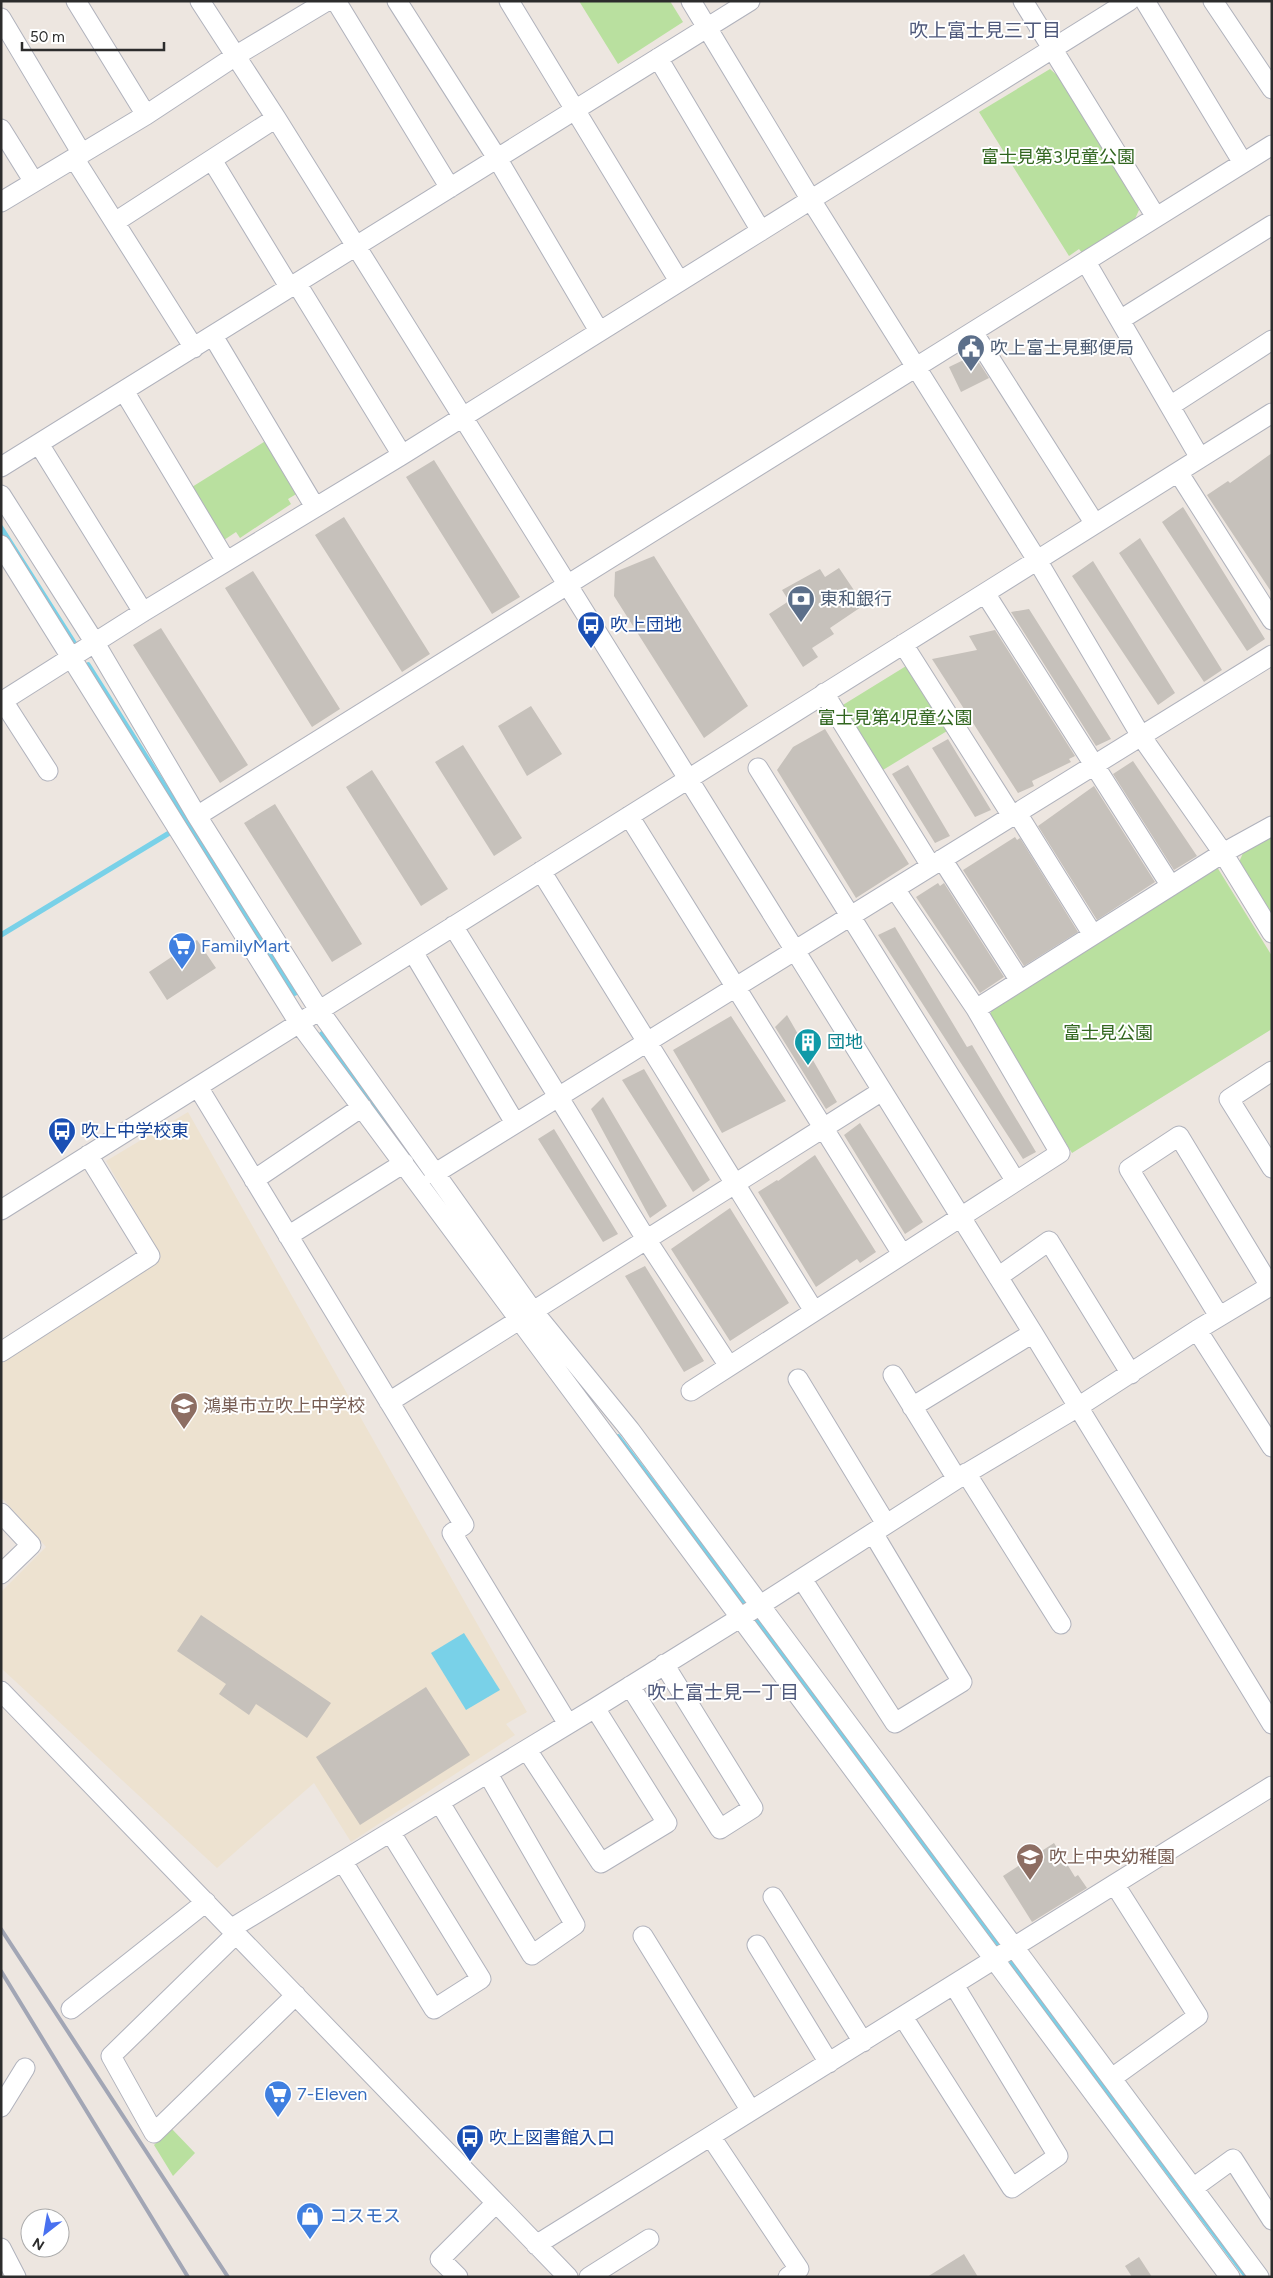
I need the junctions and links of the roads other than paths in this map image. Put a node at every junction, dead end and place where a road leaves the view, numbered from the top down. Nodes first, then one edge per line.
1 (76, 1) edge
2 (200, 1) edge
3 (327, 1) edge
4 (336, 1) edge
5 (397, 1) edge
6 (509, 1) edge
7 (692, 1) edge
8 (750, 1) edge
9 (1023, 1) edge
10 (1129, 1) edge
11 (1144, 1) edge
12 (1213, 1) edge
13 (1, 18) edge
14 (708, 27) junction
15 (1053, 50) junction
16 (237, 55) junction
17 (658, 58) junction
18 (1272, 89) edge
19 (576, 110) junction
20 (146, 115) junction
21 (276, 118) junction
22 (1, 129) edge
23 (1272, 145) edge
24 (78, 156) junction
25 (497, 158) junction
26 (212, 160) junction
27 (1243, 163) junction
28 (34, 182) junction
29 (450, 188) junction
30 (811, 200) junction
31 (1, 202) edge
32 (1156, 217) junction
33 (115, 222) junction
34 (1272, 225) edge
35 (761, 231) junction
36 (356, 247) junction
37 (1086, 262) junction
38 (679, 281) junction
39 (293, 286) junction
40 (1120, 320) junction
41 (599, 331) junction
42 (974, 332) junction
43 (213, 336) junction
44 (1272, 340) edge
45 (194, 348) junction
46 (915, 366) junction
47 (124, 391) junction
48 (1170, 406) junction
49 (1272, 413) edge
50 (462, 415) junction
51 (38, 444) junction
52 (402, 455) junction
53 (1200, 458) junction
54 (1, 467) edge
55 (1178, 472) junction
56 (1, 495) edge
57 (315, 507) junction
58 (1095, 524) junction
59 (1, 545) edge
60 (1037, 560) junction
61 (226, 561) junction
62 (567, 584) junction
63 (984, 593) junction
64 (143, 612) junction
65 (1272, 620) edge
66 (95, 643) junction
67 (903, 644) junction
68 (1272, 655) edge
69 (72, 658) junction
70 (824, 693) junction
71 (2, 701) edge
72 (1141, 736) junction
73 (1093, 766) junction
74 (758, 768) dead end
75 (48, 772) dead end
76 (688, 779) junction
77 (1014, 814) junction
78 (197, 816) junction
79 (629, 816) junction
80 (1272, 826) edge
81 (1223, 853) junction
82 (937, 862) junction
83 (541, 871) junction
84 (1171, 886) junction
85 (894, 888) junction
86 (851, 916) junction
87 (453, 926) junction
88 (1272, 933) edge
89 (1093, 935) junction
90 (795, 950) junction
91 (413, 952) junction
92 (1020, 981) junction
93 (736, 986) junction
94 (976, 1009) junction
95 (319, 1010) junction
96 (299, 1023) junction
97 (648, 1041) junction
98 (1272, 1071) edge
99 (198, 1087) junction
100 (882, 1091) junction
101 (559, 1096) junction
102 (362, 1107) junction
103 (515, 1124) junction
104 (822, 1129) junction
105 (88, 1156) junction
106 (404, 1164) junction
107 (1272, 1168) edge
108 (434, 1174) junction
109 (254, 1180) junction
110 (1015, 1180) junction
111 (734, 1184) junction
112 (1, 1210) edge
113 (960, 1217) junction
114 (288, 1236) junction
115 (646, 1240) junction
116 (902, 1254) junction
117 (998, 1277) junction
118 (1271, 1285) edge
119 (814, 1311) junction
120 (526, 1316) junction
121 (1220, 1316) junction
122 (1197, 1330) junction
123 (1033, 1333) junction
124 (1, 1352) edge
125 (729, 1366) junction
126 (1131, 1374) junction
127 (893, 1375) dead end
128 (798, 1379) dead end
129 (691, 1391) dead end
130 (389, 1402) junction
131 (912, 1406) junction
132 (1078, 1407) junction
133 (1272, 1447) edge
134 (961, 1476) junction
135 (1, 1513) edge
136 (880, 1529) junction
137 (1, 1574) edge
138 (802, 1579) junction
139 (759, 1606) junction
140 (741, 1616) junction
141 (1061, 1624) dead end
142 (664, 1664) junction
143 (630, 1686) junction
144 (1, 1691) edge
145 (595, 1708) junction
146 (568, 1724) junction
147 (1272, 1724) edge
148 (527, 1750) junction
149 (488, 1774) junction
150 (1272, 1786) edge
151 (440, 1803) junction
152 (391, 1832) junction
153 (343, 1862) junction
154 (1115, 1885) junction
155 (774, 1898) dead end
156 (206, 1902) junction
157 (235, 1931) junction
158 (643, 1936) dead end
159 (757, 1945) dead end
160 (1015, 1947) junction
161 (994, 1961) junction
162 (954, 1985) junction
163 (296, 1995) junction
164 (71, 2008) dead end
165 (903, 2017) junction
166 (863, 2042) junction
167 (829, 2063) junction
168 (25, 2068) dead end
169 (1112, 2078) junction
170 (1, 2107) edge
171 (751, 2111) junction
172 (711, 2137) junction
173 (1194, 2188) junction
174 (496, 2203) junction
175 (1272, 2220) edge
176 (649, 2239) dead end
177 (536, 2245) junction
178 (1, 2248) edge
179 (16, 2277) edge
180 (458, 2277) edge
181 (568, 2277) edge
182 (589, 2277) edge
183 (788, 2277) edge
184 (1230, 2277) edge
185 (1259, 2277) edge

1 - 20 street
2 - 16 street
3 - 16 street
4 - 29 street
5 - 25 street
6 - 19 street
7 - 14 street
8 - 14 street
9 - 15 street
10 - 15 street
11 - 27 street
12 - 18 street
13 - 24 street
14 - 17 street
14 - 30 street
15 - 30 street
15 - 32 street
16 - 20 street
16 - 21 street
17 - 19 street
17 - 35 street
19 - 25 street
19 - 38 street
20 - 24 street
21 - 26 street
21 - 36 street
22 - 28 street
23 - 27 street
24 - 28 street
24 - 33 street
25 - 29 street
25 - 41 street
26 - 33 street
26 - 39 street
27 - 32 street
28 - 31 street
29 - 36 street
30 - 35 street
30 - 46 street
32 - 37 street
33 - 45 street
34 - 40 street
35 - 38 street
36 - 39 street
36 - 50 street
37 - 40 street
37 - 42 street
38 - 41 street
39 - 43 street
39 - 52 street
40 - 48 street
41 - 50 street
42 - 46 street
42 - 58 street
43 - 45 street
43 - 57 street
44 - 48 street
45 - 47 street
46 - 60 street
46 - 62 street
47 - 51 street
47 - 61 street
48 - 53 street
49 - 53 street
50 - 52 street
50 - 62 street
51 - 54 street
51 - 64 street
52 - 57 street
53 - 55 street
55 - 58 street
55 - 65 street
56 - 66 street
57 - 61 street
58 - 60 street
59 - 69 street
60 - 63 street
60 - 72 street
61 - 64 street
62 - 76 street
62 - 78 street
63 - 67 street
63 - 73 street
64 - 66 street
66 - 69 street
66 - 78 street
67 - 70 street
67 - 77 street
68 - 72 street
69 - 71 street
69 - 96 street
70 - 76 street
70 - 82 street
71 - 75 street
72 - 73 street
72 - 81 street
73 - 77 street
73 - 84 street
74 - 86 street
76 - 79 street
76 - 90 street
77 - 82 street
77 - 89 street
78 - 95 street
79 - 83 street
79 - 93 street
80 - 81 street
81 - 84 street
81 - 88 street
82 - 85 street
82 - 92 street
83 - 87 street
83 - 97 street
84 - 89 street
85 - 86 street
85 - 94 street
86 - 90 street
86 - 110 street
87 - 91 street
87 - 101 street
89 - 92 street
90 - 93 street
90 - 100 street
91 - 95 street
91 - 103 street
92 - 94 street
93 - 97 street
93 - 104 street
94 - 110 street
95 - 96 street
95 - 108 street
96 - 99 street
96 - 102 street
97 - 101 street
97 - 111 street
98 - 107 street
99 - 105 street
99 - 109 street
100 - 104 street
100 - 113 street
101 - 103 street
101 - 115 street
102 - 106 street
102 - 109 street
103 - 108 street
104 - 111 street
104 - 116 street
105 - 112 street
105 - 124 street
106 - 114 street
106 - 120 street
108 - 120 street
109 - 114 street
110 - 113 street
111 - 115 street
111 - 119 street
113 - 116 street
113 - 117 street
114 - 130 street
115 - 120 street
115 - 125 street
116 - 119 street
117 - 123 street
117 - 126 street
118 - 121 street
118 - 121 street
119 - 125 street
120 - 130 street
120 - 139 street
120 - 140 street
121 - 122 street
122 - 126 street
122 - 133 street
123 - 131 street
123 - 132 street
125 - 129 street
126 - 132 street
127 - 131 street
128 - 136 street
130 - 146 street
131 - 134 street
132 - 134 street
132 - 147 street
134 - 136 street
134 - 141 street
135 - 137 street
136 - 138 street
136 - 138 street
138 - 139 street
139 - 140 street
139 - 160 street
140 - 142 street
140 - 161 street
142 - 143 street
142 - 143 street
143 - 145 street
144 - 156 street
145 - 146 street
145 - 148 street
146 - 148 street
148 - 149 street
149 - 151 street
149 - 151 street
150 - 154 street
151 - 152 street
152 - 153 street
152 - 153 street
153 - 157 street
154 - 160 street
154 - 169 street
155 - 166 street
156 - 157 street
156 - 164 street
157 - 163 street
157 - 163 street
158 - 171 street
159 - 167 street
160 - 161 street
160 - 169 street
161 - 162 street
161 - 184 street
162 - 165 street
162 - 165 street
163 - 174 street
165 - 166 street
166 - 167 street
167 - 171 street
168 - 170 street
169 - 173 street
171 - 172 street
172 - 177 street
172 - 183 street
173 - 175 street
173 - 185 street
174 - 177 street
174 - 180 street
176 - 182 street
177 - 181 street
178 - 179 street

